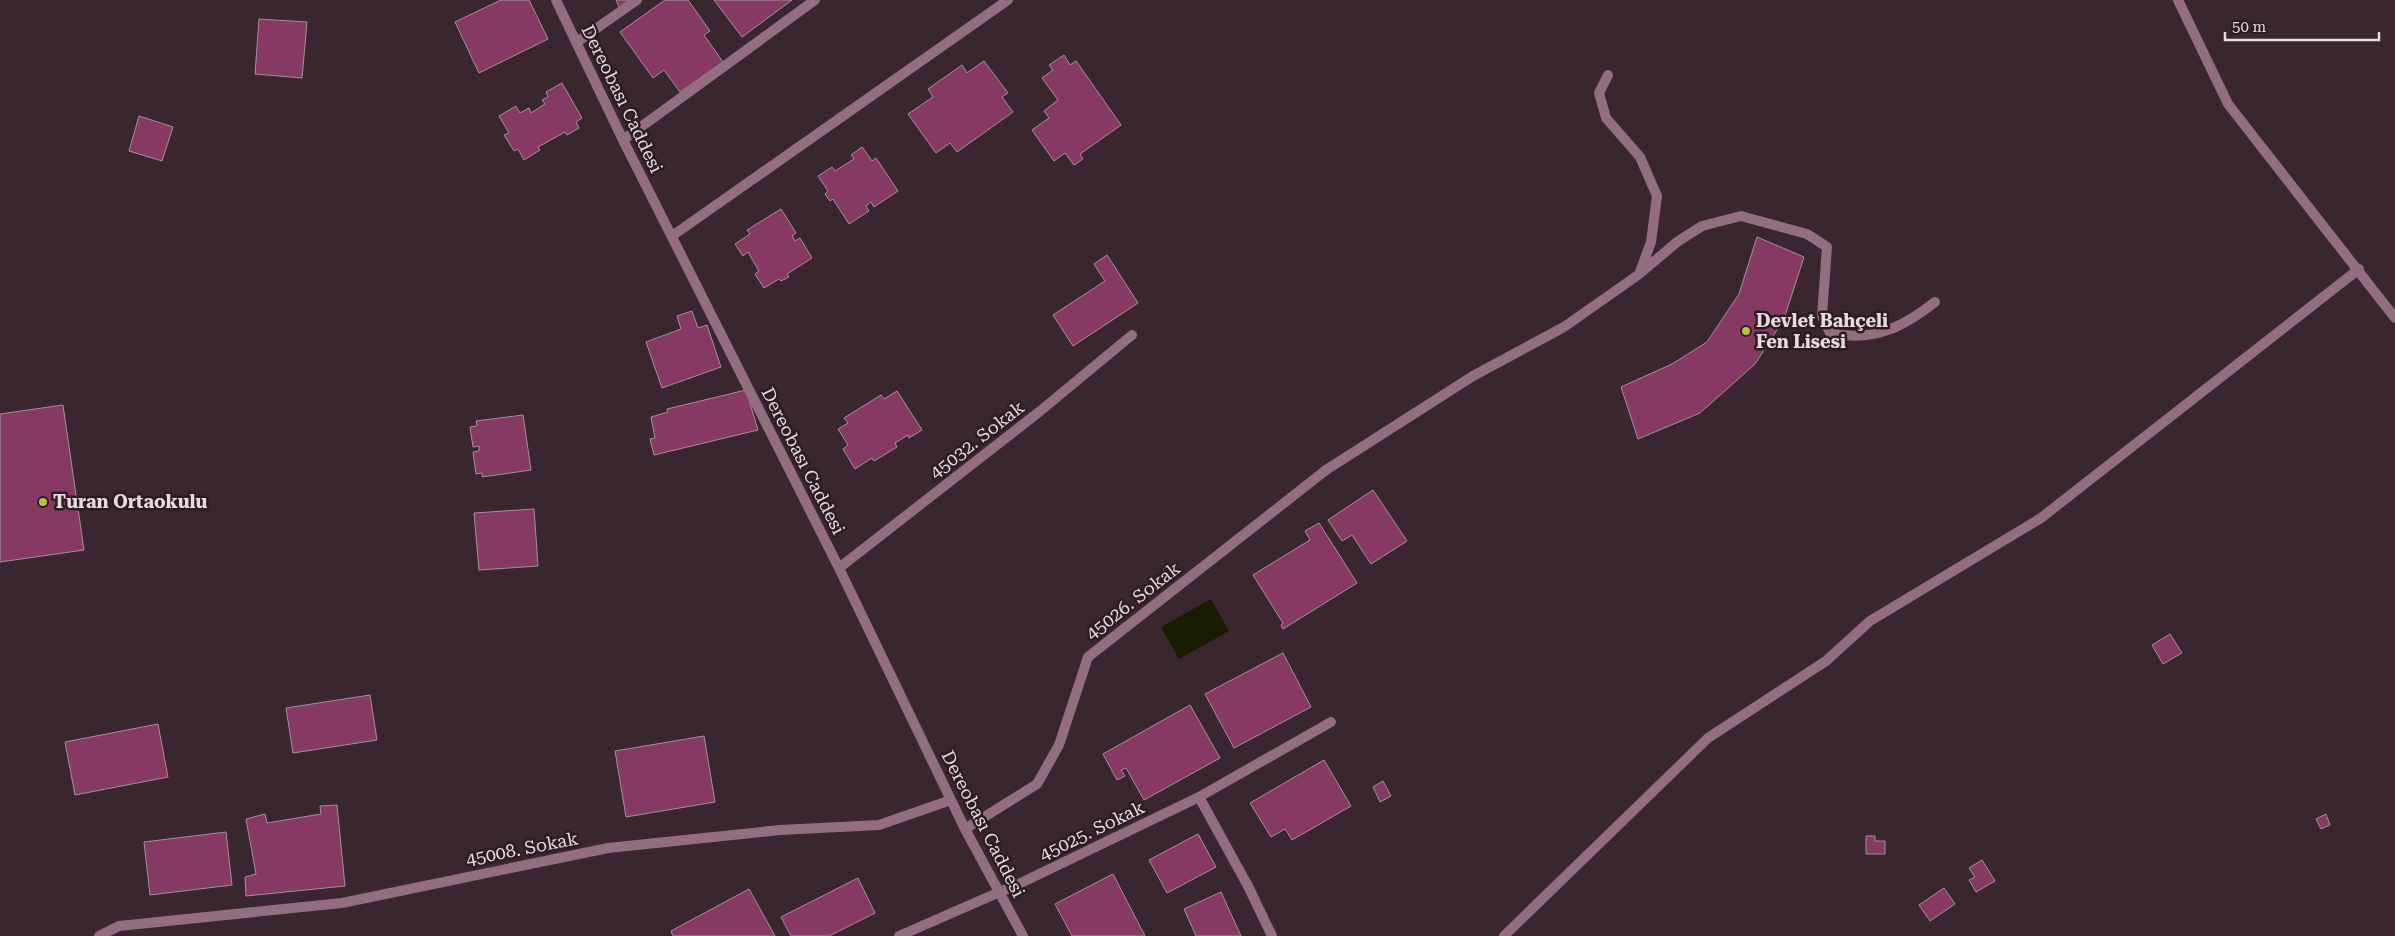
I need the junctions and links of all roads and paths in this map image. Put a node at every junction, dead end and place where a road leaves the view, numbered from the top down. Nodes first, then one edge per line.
1 (556, 0) edge
2 (637, 0) edge
3 (815, 0) edge
4 (1008, 0) edge
5 (2178, 0) edge
6 (577, 42) junction
7 (1608, 75) dead end
8 (623, 140) junction
9 (672, 236) junction
10 (2359, 268) junction
11 (1638, 275) junction
12 (1935, 302) dead end
13 (2395, 318) edge
14 (1132, 335) dead end
15 (839, 568) junction
16 (1331, 722) dead end
17 (1199, 797) junction
18 (951, 800) junction
19 (965, 829) junction
20 (998, 892) junction
21 (100, 936) edge
22 (899, 936) edge
23 (1023, 936) edge
24 (1272, 936) edge
25 (1504, 936) edge

1 - 6 street, Dereobası Caddesi
2 - 6 street
3 - 8 street
4 - 9 street
5 - 10 street
6 - 8 street, Dereobası Caddesi
7 - 11 street
8 - 9 street, Dereobası Caddesi
9 - 15 street, Dereobası Caddesi
10 - 13 street
10 - 25 street
11 - 12 street, 45026. Sokak
11 - 19 street, 45026. Sokak
14 - 15 street, 45032. Sokak
15 - 18 street, Dereobası Caddesi
16 - 17 street, 45025. Sokak
17 - 20 street, 45025. Sokak
17 - 24 street
18 - 19 street, Dereobası Caddesi
18 - 21 street, 45008. Sokak
19 - 20 street, Dereobası Caddesi
20 - 22 street, 45025. Sokak
20 - 23 street, Dereobası Caddesi

